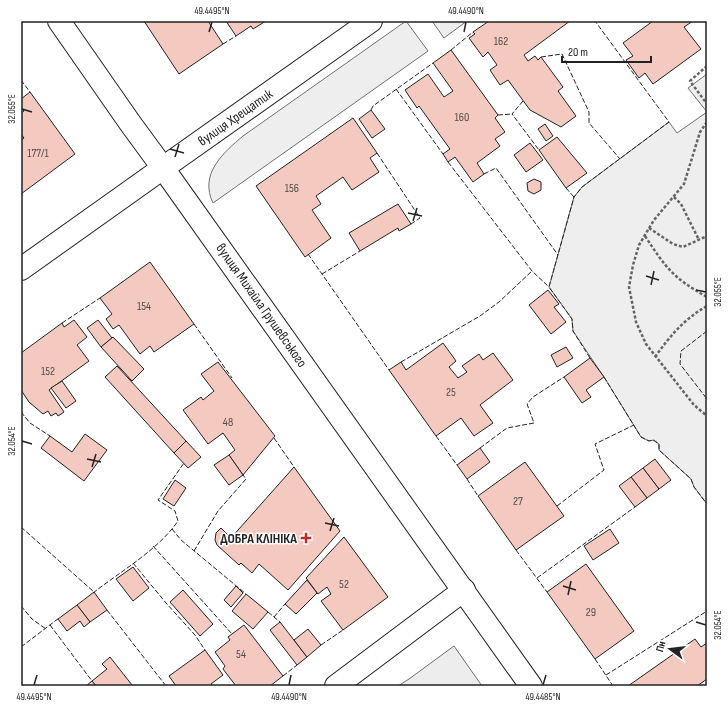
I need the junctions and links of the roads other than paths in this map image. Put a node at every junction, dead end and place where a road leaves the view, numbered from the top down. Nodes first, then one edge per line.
1 (59, 21) edge
2 (371, 21) edge
3 (163, 168) junction
4 (21, 269) edge
5 (464, 590) junction
6 (336, 686) edge
7 (531, 686) edge

1 - 3 main road, вулиця Михайла Грушевського
2 - 3 main road, вулиця Хрещатик
3 - 4 main road, вулиця Хрещатик
3 - 5 main road, вулиця Михайла Грушевського
5 - 6 main road
5 - 7 main road, вулиця Михайла Грушевського

